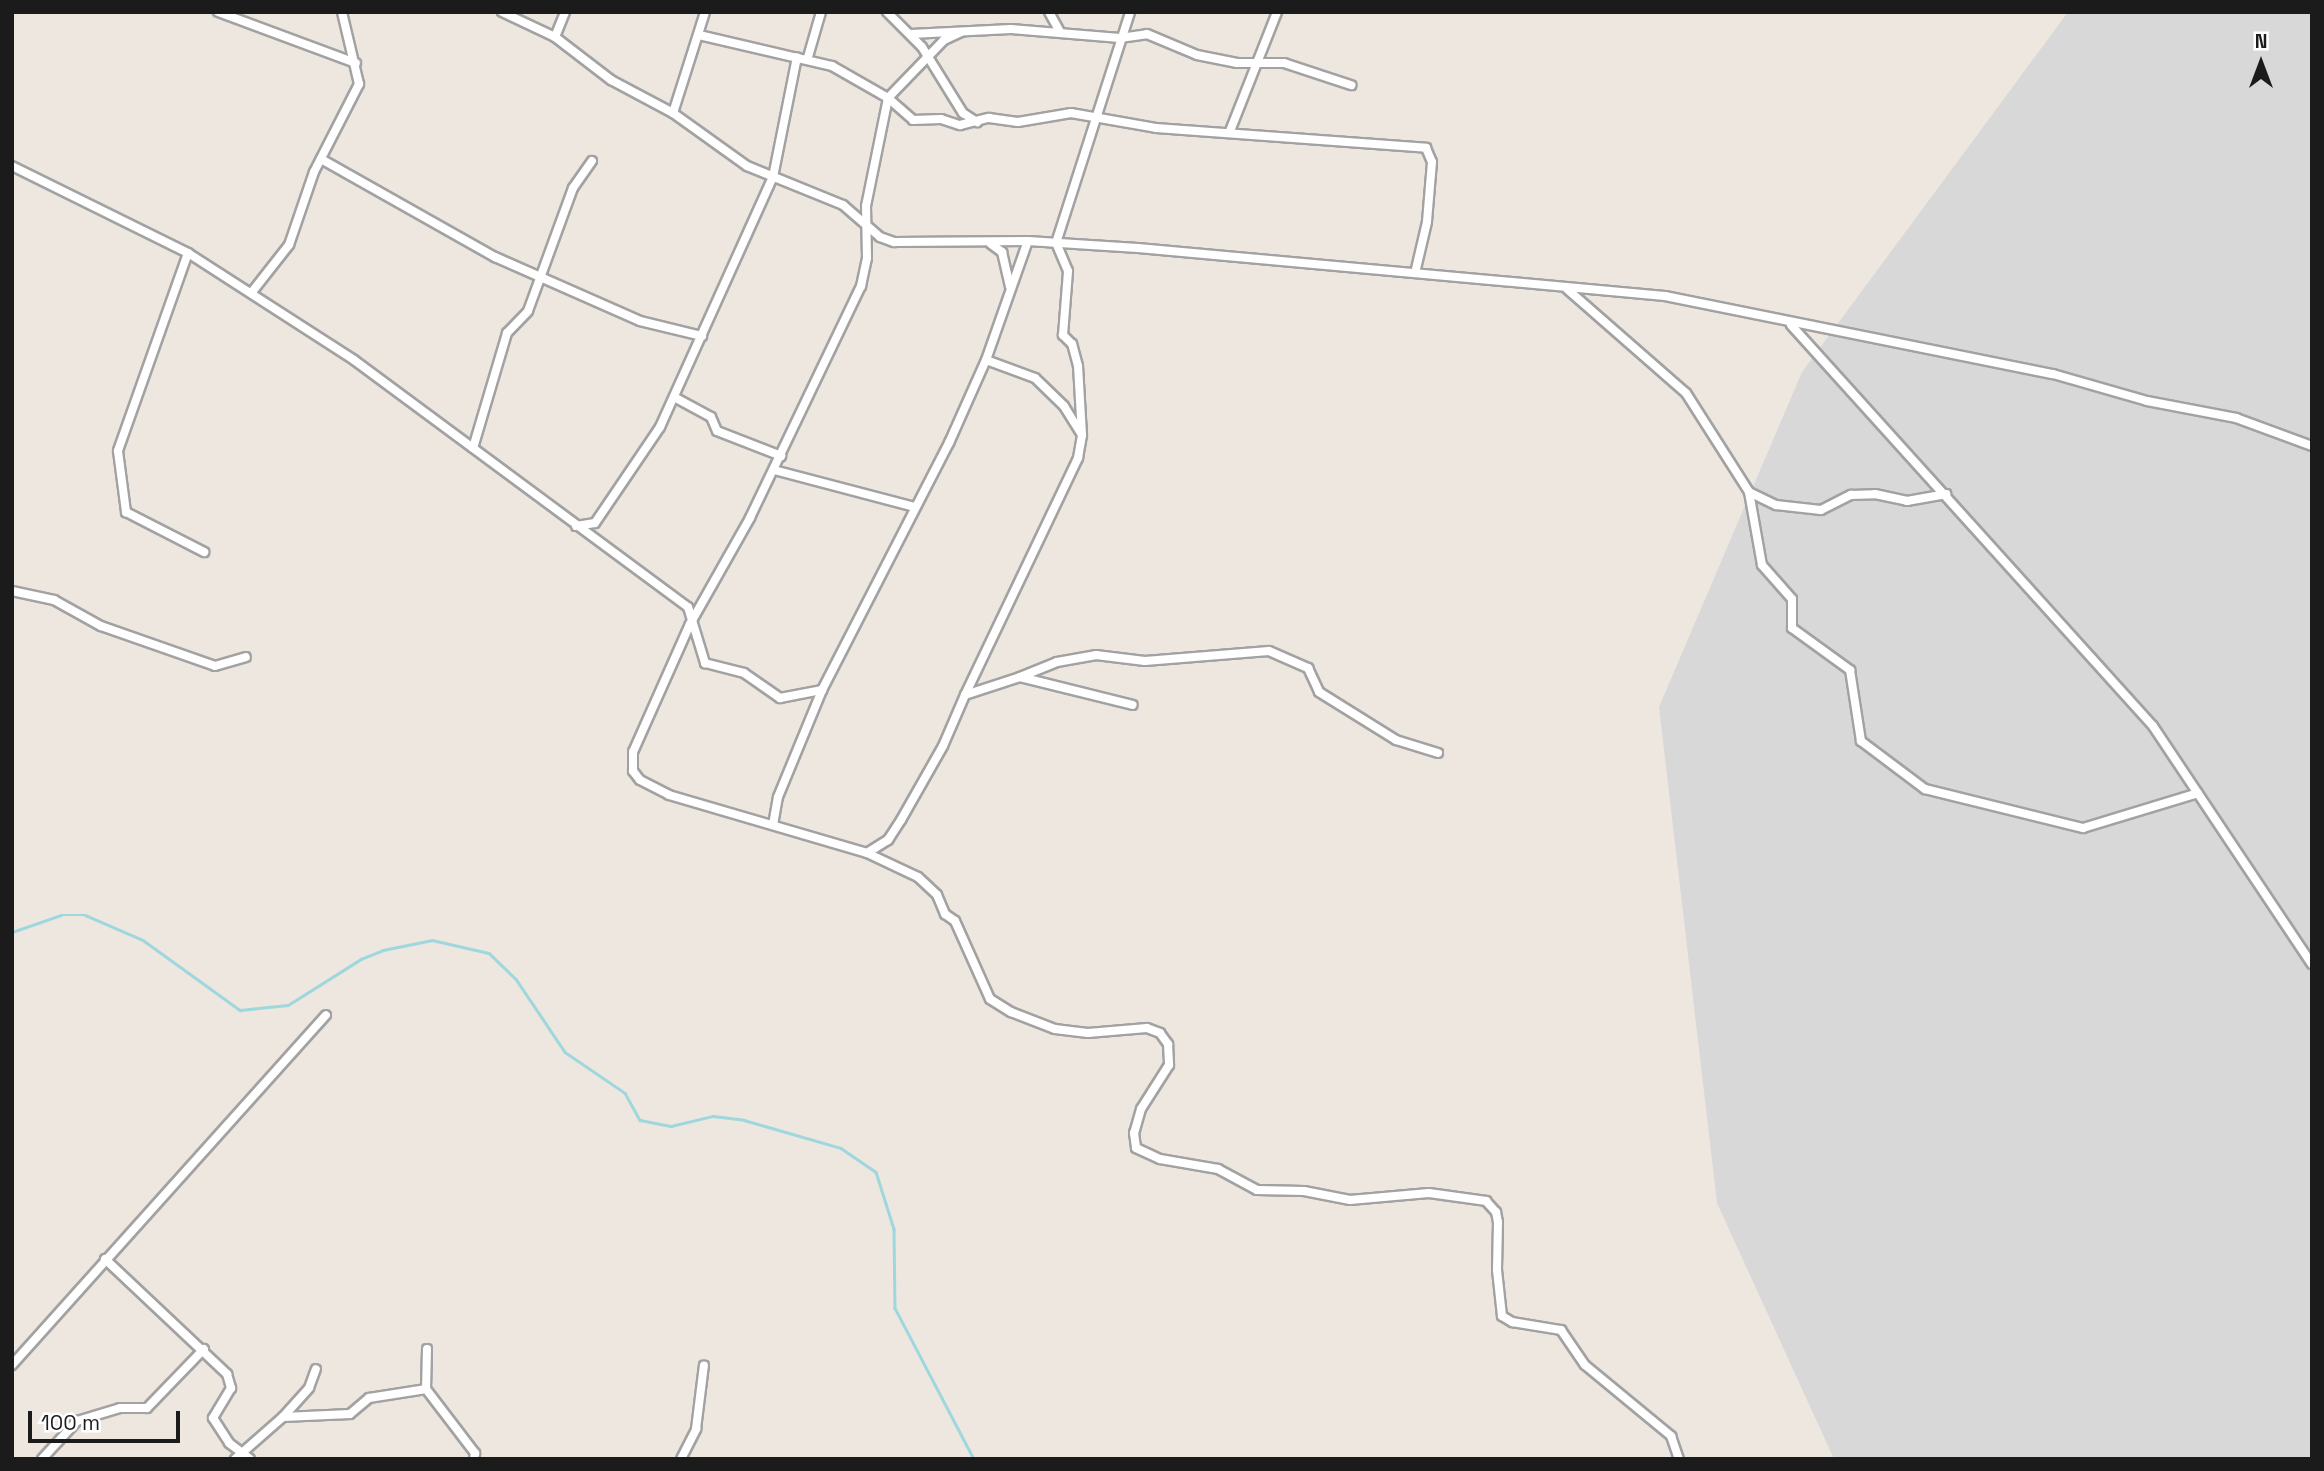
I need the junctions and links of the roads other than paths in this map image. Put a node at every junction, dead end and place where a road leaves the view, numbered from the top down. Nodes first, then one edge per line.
1 (218, 12) edge
2 (341, 12) edge
3 (502, 12) edge
4 (565, 12) edge
5 (705, 12) edge
6 (821, 12) edge
7 (887, 12) edge
8 (1048, 12) edge
9 (1130, 12) edge
10 (1277, 12) edge
11 (961, 32) junction
12 (1060, 32) junction
13 (911, 34) junction
14 (699, 35) junction
15 (555, 37) junction
16 (1120, 38) junction
17 (797, 57) junction
18 (808, 57) junction
19 (930, 59) junction
20 (356, 63) junction
21 (1257, 64) junction
22 (1351, 85) dead end
23 (888, 98) junction
24 (673, 113) junction
25 (1100, 116) junction
26 (978, 122) junction
27 (1230, 131) junction
28 (321, 159) junction
29 (592, 161) dead end
30 (12, 166) edge
31 (773, 177) junction
32 (866, 226) junction
33 (1028, 241) junction
34 (1056, 243) junction
35 (991, 244) junction
36 (188, 253) junction
37 (1415, 273) junction
38 (543, 275) junction
39 (1010, 286) junction
40 (1567, 289) junction
41 (252, 292) junction
42 (1791, 325) junction
43 (702, 336) junction
44 (986, 360) junction
45 (674, 397) junction
46 (1082, 435) junction
47 (2312, 446) edge
48 (473, 448) junction
49 (781, 456) junction
50 (774, 470) junction
51 (1749, 492) junction
52 (1946, 494) junction
53 (915, 508) junction
54 (576, 526) junction
55 (204, 552) dead end
56 (12, 591) edge
57 (690, 624) junction
58 (246, 657) dead end
59 (1020, 677) junction
60 (822, 690) junction
61 (965, 695) junction
62 (1133, 705) dead end
63 (1438, 753) dead end
64 (2198, 793) junction
65 (773, 825) junction
66 (867, 853) junction
67 (2312, 964) edge
68 (326, 1015) dead end
69 (105, 1259) junction
70 (204, 1349) junction
71 (427, 1349) dead end
72 (12, 1365) edge
73 (704, 1365) dead end
74 (316, 1370) dead end
75 (426, 1390) junction
76 (283, 1416) junction
77 (238, 1456) edge
78 (43, 1459) edge
79 (250, 1459) edge
80 (474, 1459) edge
81 (681, 1459) edge
82 (1679, 1459) edge

1 - 20 street
2 - 20 street
3 - 15 street
4 - 15 street
5 - 14 street
6 - 18 street
7 - 13 street
8 - 12 street
9 - 16 street
10 - 21 street
11 - 12 street
11 - 13 street
11 - 19 street
12 - 16 street
13 - 19 street
14 - 17 street
14 - 24 street
15 - 24 street
16 - 21 street
16 - 25 street
17 - 18 street
17 - 31 street
18 - 23 street
19 - 23 street
19 - 26 street
20 - 28 street
21 - 22 street
21 - 27 street
23 - 26 street
23 - 32 street
24 - 31 street
25 - 26 street
25 - 27 street
25 - 34 street
27 - 37 street
28 - 38 street
28 - 41 street
29 - 38 street
30 - 36 street
31 - 32 street
31 - 43 street
32 - 35 street
32 - 49 street
33 - 34 street
33 - 35 street
33 - 39 street
34 - 37 street
34 - 46 street
35 - 39 street
36 - 41 street
36 - 55 street
37 - 40 street
38 - 43 street
38 - 48 street
39 - 44 street
40 - 42 street
40 - 51 street
41 - 48 street
42 - 47 street
42 - 52 street
43 - 45 street
44 - 46 street
44 - 53 street
45 - 49 street
45 - 54 street
46 - 61 street
48 - 54 street
49 - 50 street
50 - 53 street
50 - 57 street
51 - 52 street
51 - 64 street
52 - 64 street
53 - 60 street
54 - 57 street
56 - 58 street
57 - 60 street
57 - 65 street
59 - 61 street
59 - 62 street
59 - 63 street
60 - 65 street
61 - 66 street
64 - 67 street
65 - 66 street
66 - 82 street
68 - 69 street
69 - 70 street
69 - 72 street
70 - 77 street
70 - 78 street
71 - 75 street
73 - 81 street
74 - 76 street
75 - 76 street
75 - 80 street
76 - 77 street
77 - 79 street

